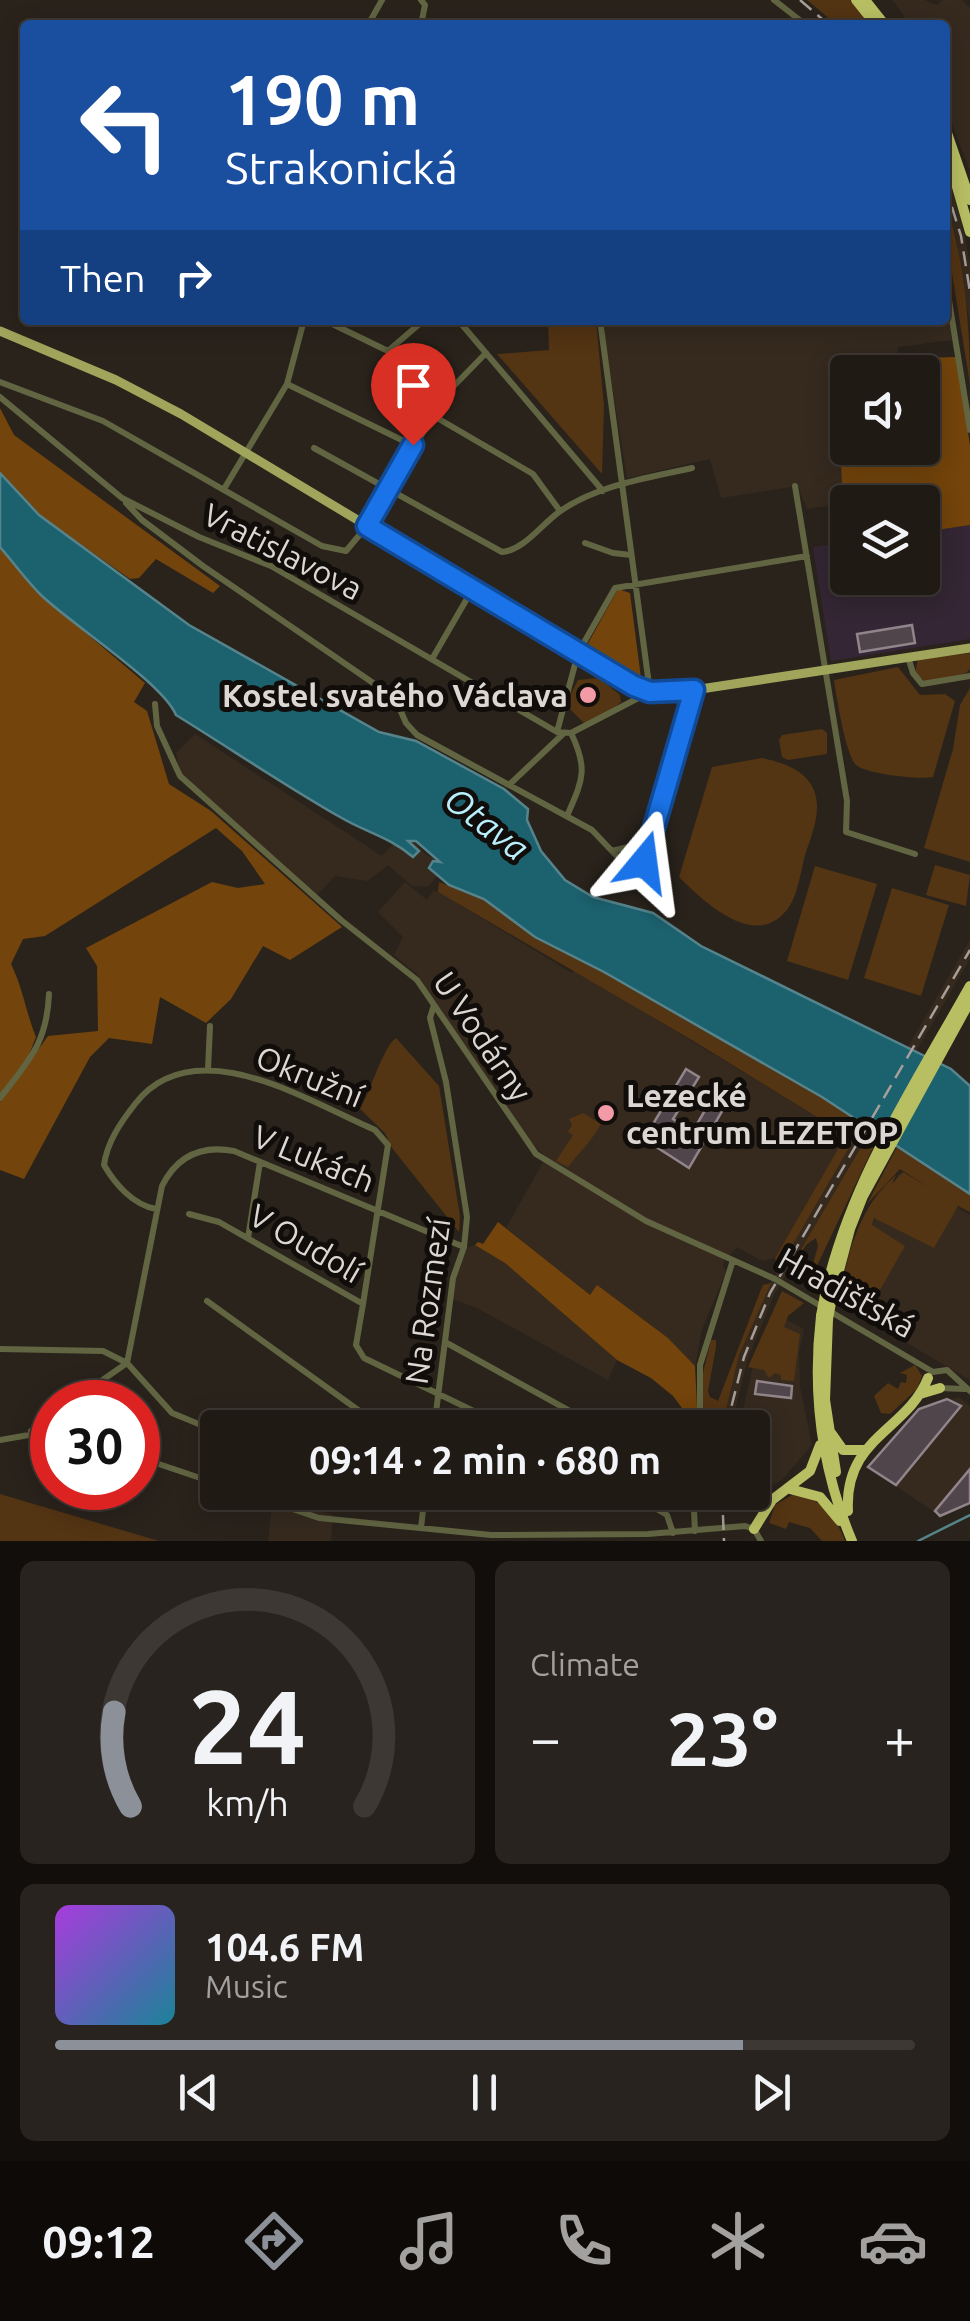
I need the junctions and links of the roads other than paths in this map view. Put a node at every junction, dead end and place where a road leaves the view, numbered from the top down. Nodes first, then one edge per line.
1 (774, 0) edge
2 (856, 0) edge
3 (865, 0) edge
4 (800, 20) edge
5 (872, 20) edge
6 (881, 20) edge
7 (950, 141) edge
8 (950, 162) edge
9 (970, 201) edge
10 (970, 232) edge
11 (950, 307) edge
12 (303, 325) edge
13 (334, 325) edge
14 (418, 325) edge
15 (462, 325) edge
16 (601, 325) edge
17 (0, 331) edge
18 (486, 353) junction
19 (0, 382) edge
20 (287, 384) junction
21 (0, 397) edge
22 (432, 415) junction
23 (970, 430) edge
24 (413, 445) junction
25 (314, 448) dead end
26 (246, 453) junction
27 (692, 468) dead end
28 (622, 484) junction
29 (389, 486) junction
30 (795, 486) dead end
31 (224, 488) junction
32 (603, 490) junction
33 (122, 498) junction
34 (560, 510) junction
35 (367, 526) junction
36 (585, 543) dead end
37 (630, 555) junction
38 (807, 556) junction
39 (634, 583) junction
40 (472, 590) junction
41 (970, 648) edge
42 (578, 653) junction
43 (908, 656) junction
44 (432, 659) junction
45 (825, 670) junction
46 (970, 676) edge
47 (694, 690) junction
48 (650, 692) junction
49 (155, 704) dead end
50 (564, 733) junction
51 (510, 784) junction
52 (567, 816) junction
53 (654, 824) junction
54 (611, 852) junction
55 (915, 854) dead end
56 (970, 986) edge
57 (49, 994) dead end
58 (970, 1001) edge
59 (434, 1005) junction
60 (210, 1026) dead end
61 (945, 1039) junction
62 (208, 1069) junction
63 (0, 1098) edge
64 (260, 1162) junction
65 (156, 1209) junction
66 (378, 1211) junction
67 (189, 1214) dead end
68 (248, 1238) junction
69 (464, 1248) junction
70 (734, 1260) junction
71 (207, 1301) dead end
72 (363, 1304) junction
73 (444, 1342) junction
74 (0, 1350) edge
75 (127, 1363) junction
76 (930, 1375) junction
77 (952, 1376) junction
78 (103, 1380) edge
79 (942, 1387) junction
80 (968, 1390) edge
81 (439, 1394) junction
82 (919, 1394) junction
83 (358, 1410) edge
84 (437, 1410) edge
85 (472, 1410) edge
86 (568, 1410) edge
87 (700, 1410) edge
88 (200, 1423) edge
89 (824, 1428) junction
90 (30, 1432) edge
91 (0, 1440) edge
92 (865, 1450) junction
93 (160, 1464) edge
94 (200, 1478) edge
95 (789, 1489) junction
96 (290, 1510) edge
97 (423, 1510) edge
98 (659, 1510) edge
99 (694, 1510) edge
100 (848, 1511) junction
101 (421, 1528) junction
102 (754, 1529) junction
103 (695, 1531) junction
104 (673, 1532) junction
105 (534, 1539) edge
106 (854, 1540) edge
107 (761, 1541) edge

1 - 4 street
2 - 5 highway
3 - 6 highway
7 - 9 highway
8 - 10 highway
11 - 23 street
12 - 20 street
13 - 14 street
15 - 18 street
16 - 28 street
17 - 26 main road
18 - 22 street
18 - 32 street
19 - 31 street
20 - 24 street
20 - 26 street
21 - 33 street, Vratislavova
22 - 24 street
22 - 34 street
24 - 29 street
25 - 29 street
26 - 31 street
26 - 35 main road
27 - 28 street
28 - 32 street
28 - 37 street
29 - 34 street
29 - 35 street
30 - 38 street
31 - 35 street
32 - 34 street
33 - 44 street, Vratislavova
33 - 51 street
35 - 40 main road
36 - 37 street
37 - 39 street
38 - 39 street
38 - 45 street
39 - 42 street
39 - 48 street
40 - 42 main road
40 - 44 street
41 - 43 main road
42 - 48 main road
42 - 50 street
43 - 45 main road
43 - 46 street
44 - 50 street, Vratislavova
45 - 47 main road
45 - 55 street
47 - 48 main road
47 - 53 street
48 - 50 street
49 - 59 street, U Vodárny
50 - 51 street
50 - 52 street
51 - 52 street
52 - 54 street
53 - 54 street
53 - 54 street
56 - 61 highway
57 - 63 street
58 - 61 highway
59 - 69 street, Na Rozmezí
59 - 70 street, U Vodárny
60 - 62 street
61 - 89 highway, bridge
62 - 65 street, Okružní
62 - 66 street, Okružní
64 - 65 street, V Lukách
64 - 66 street, V Lukách
64 - 68 street
65 - 75 street, V Lukách
66 - 69 street, V Lukách
66 - 72 street, Okružní
67 - 68 street, V Oudolí
68 - 72 street, V Oudolí
69 - 73 street, Na Rozmezí
70 - 76 street, Hradišťská
70 - 87 street
71 - 83 street
72 - 81 street, V Oudolí
73 - 81 street, Na Rozmezí
73 - 86 street
74 - 75 street
75 - 78 street
75 - 88 street
76 - 77 street, Hradišťská
76 - 79 street, Hradišťská
76 - 82 highway
77 - 79 street
77 - 80 street
79 - 80 street
79 - 82 highway
81 - 84 street, Na Rozmezí
81 - 85 street, V Oudolí
82 - 92 highway
89 - 92 highway
89 - 95 highway
89 - 100 highway
89 - 106 highway
90 - 91 street
92 - 100 highway
93 - 94 street
95 - 102 highway
95 - 106 highway
96 - 101 street
97 - 101 street
98 - 104 street
99 - 103 street
100 - 106 highway
101 - 105 street
102 - 103 street
102 - 107 street
103 - 104 street
104 - 105 street

